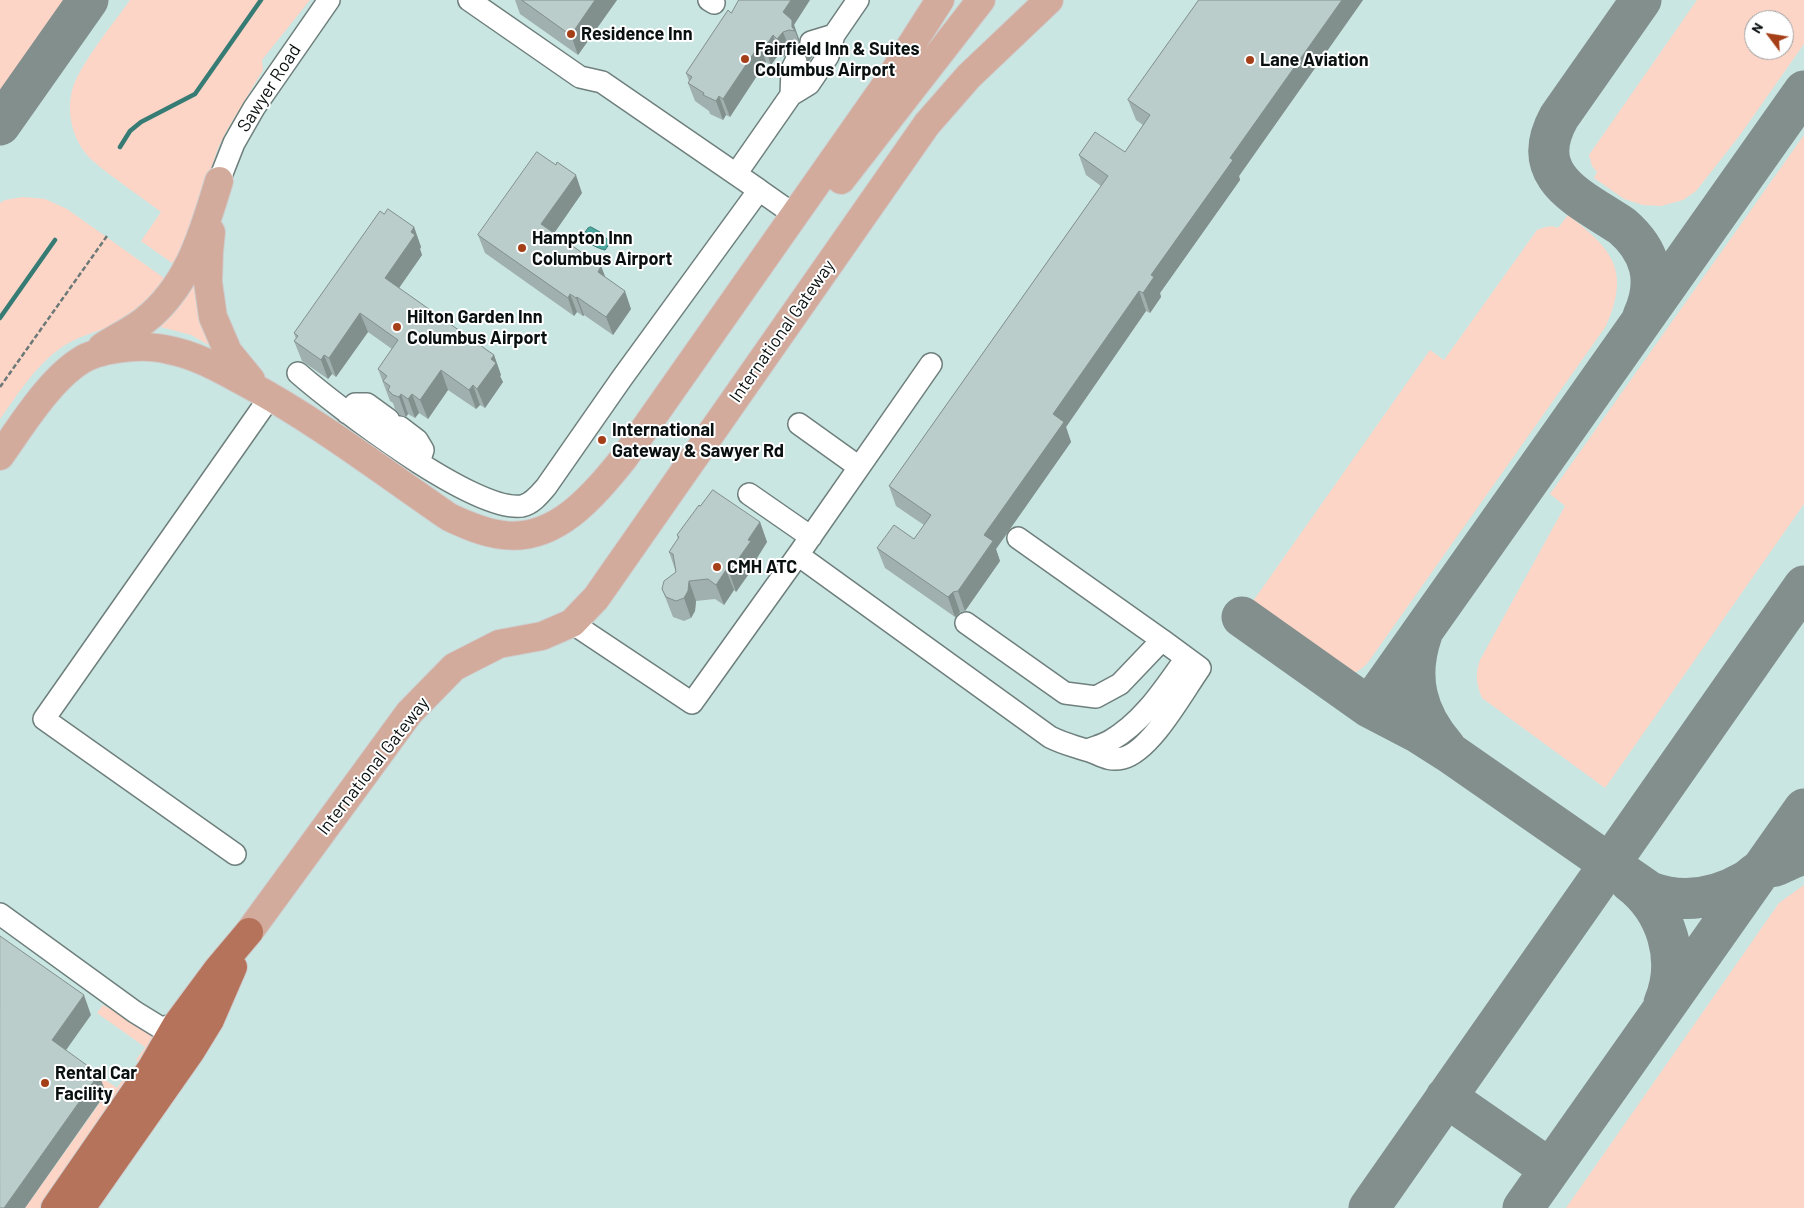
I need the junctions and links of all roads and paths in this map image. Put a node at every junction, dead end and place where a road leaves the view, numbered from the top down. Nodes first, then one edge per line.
1 (330, 0) edge
2 (468, 0) edge
3 (858, 0) edge
4 (981, 0) edge
5 (1036, 0) edge
6 (1049, 0) edge
7 (936, 1) edge
8 (834, 35) junction
9 (811, 42) dead end
10 (796, 61) dead end
11 (969, 76) junction
12 (791, 95) junction
13 (736, 174) junction
14 (219, 181) junction
15 (759, 190) junction
16 (796, 216) junction
17 (106, 236) dead end
18 (737, 298) junction
19 (88, 357) junction
20 (931, 364) dead end
21 (298, 374) dead end
22 (0, 387) edge
23 (264, 393) junction
24 (346, 413) junction
25 (798, 424) dead end
26 (0, 456) edge
27 (420, 462) junction
28 (859, 467) junction
29 (749, 494) dead end
30 (811, 537) junction
31 (1018, 538) dead end
32 (798, 555) junction
33 (572, 623) junction
34 (966, 623) dead end
35 (1162, 640) junction
36 (235, 854) dead end
37 (0, 914) edge
38 (249, 932) junction
39 (178, 1024) junction
40 (55, 1208) edge
41 (81, 1208) edge

1 - 14 street, Sawyer Road
2 - 13 street
3 - 8 street
4 - 18 main road
5 - 11 main road
6 - 11 main road, International Gateway
7 - 16 main road
8 - 9 street
8 - 12 street
10 - 12 street
11 - 33 main road, International Gateway
12 - 13 street
13 - 15 street
14 - 19 main road
14 - 23 main road
15 - 16 street
15 - 27 street
16 - 18 main road
17 - 22 path
18 - 23 main road
19 - 23 main road
19 - 26 main road
20 - 28 street
21 - 24 street
23 - 36 street
24 - 27 street
24 - 27 street
25 - 28 street
28 - 30 street
29 - 30 street
30 - 32 street
31 - 35 street
32 - 33 street
32 - 35 street
33 - 38 main road, International Gateway
34 - 35 street
37 - 39 street
38 - 39 highway
38 - 41 highway, International Gateway
39 - 40 highway

